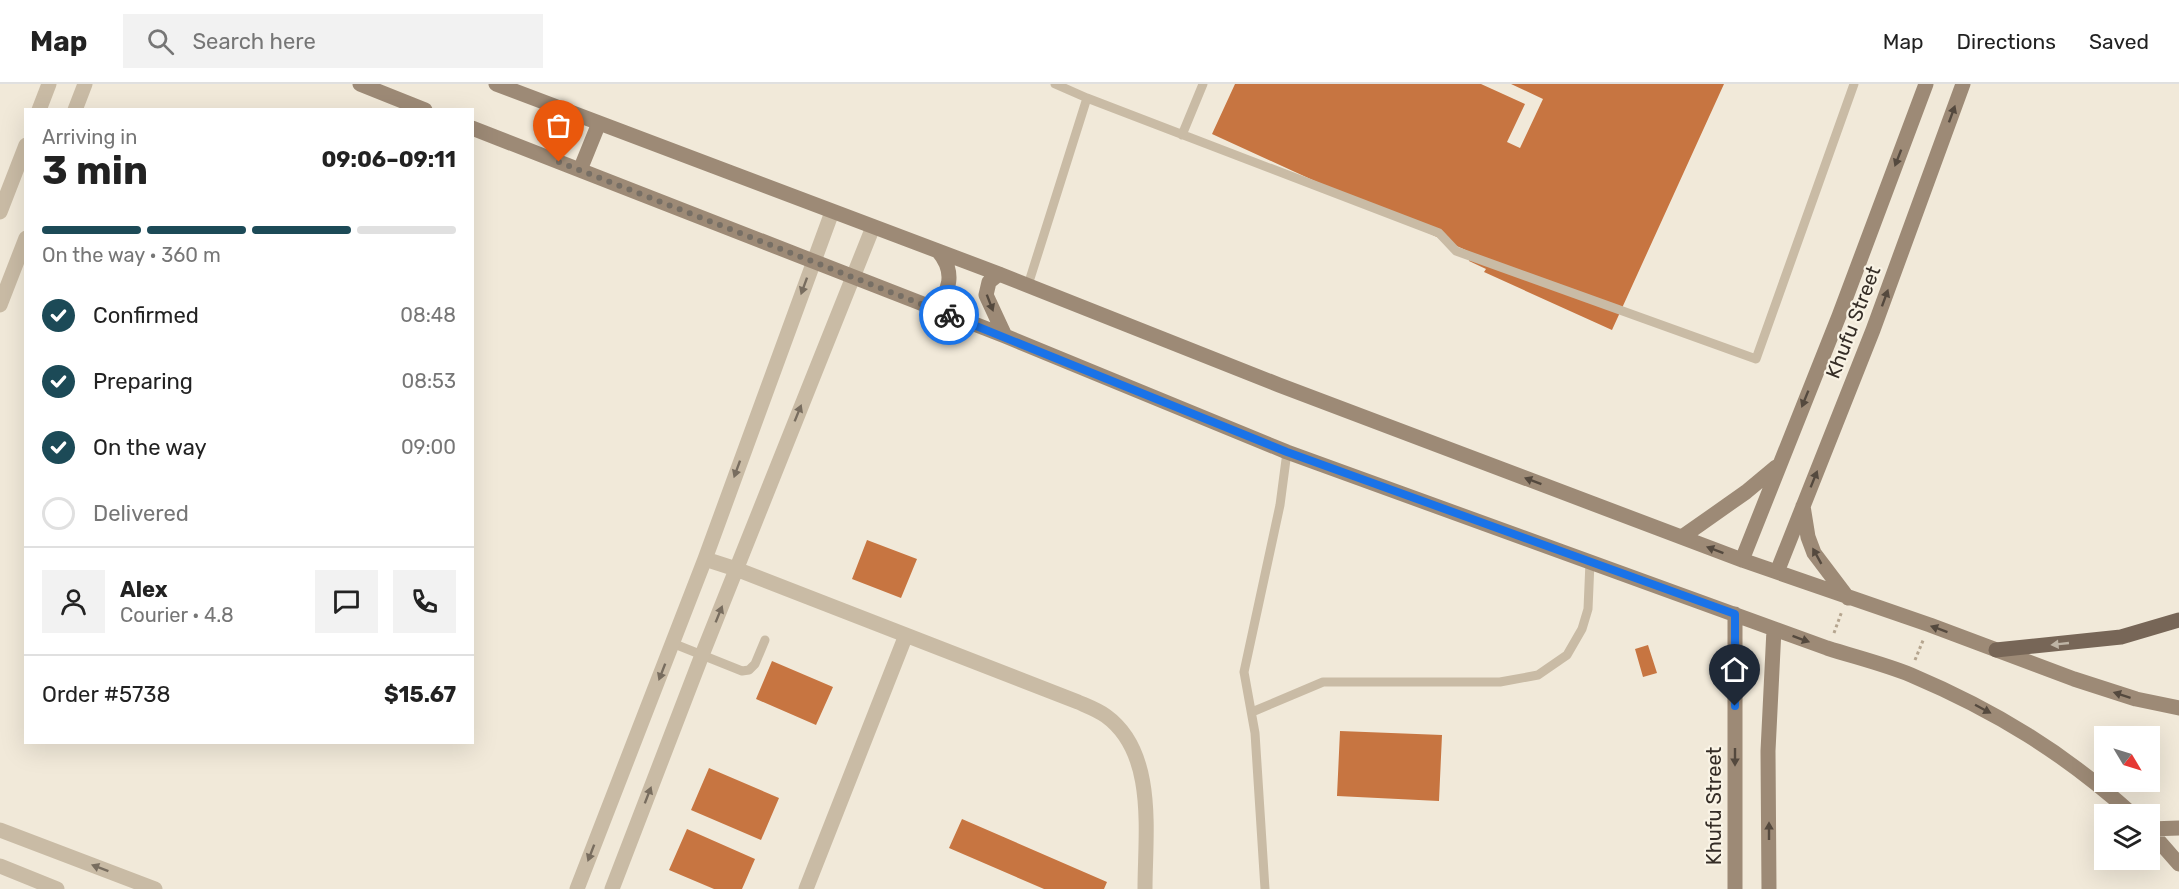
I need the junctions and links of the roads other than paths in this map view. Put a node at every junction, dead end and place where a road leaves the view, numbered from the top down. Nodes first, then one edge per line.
1 (48, 84) edge
2 (85, 84) edge
3 (360, 84) edge
4 (496, 84) edge
5 (1055, 84) edge
6 (1203, 84) edge
7 (1854, 84) edge
8 (1926, 84) edge
9 (1963, 84) edge
10 (1087, 98) junction
11 (40, 108) edge
12 (76, 108) edge
13 (420, 108) edge
14 (598, 123) junction
15 (474, 129) edge
16 (1182, 135) junction
17 (24, 150) edge
18 (580, 171) junction
19 (0, 212) edge
20 (832, 212) junction
21 (873, 227) junction
22 (24, 243) edge
23 (938, 251) junction
24 (813, 262) junction
25 (999, 274) junction
26 (852, 277) junction
27 (1028, 285) junction
28 (0, 305) edge
29 (931, 308) junction
30 (1005, 336) junction
31 (1287, 452) junction
32 (1778, 465) junction
33 (1803, 506) junction
34 (1682, 537) junction
35 (705, 559) junction
36 (1742, 560) junction
37 (1590, 562) junction
38 (736, 569) junction
39 (1777, 572) junction
40 (1848, 598) junction
41 (1735, 614) junction
42 (2179, 620) edge
43 (1774, 629) junction
44 (906, 635) junction
45 (765, 640) dead end
46 (672, 643) junction
47 (1996, 650) junction
48 (702, 656) junction
49 (2179, 708) edge
50 (1252, 712) junction
51 (2121, 804) edge
52 (2179, 828) edge
53 (2160, 829) edge
54 (0, 830) edge
55 (2160, 842) edge
56 (2179, 864) edge
57 (0, 866) edge
58 (57, 889) edge
59 (155, 889) edge
60 (577, 889) edge
61 (612, 889) edge
62 (806, 889) edge
63 (1145, 889) edge
64 (1265, 889) edge
65 (1735, 889) edge
66 (1769, 889) edge

1 - 11 street
2 - 12 street
3 - 13 street
4 - 14 street
5 - 10 lane
6 - 16 lane
7 - 16 lane
8 -> 32 street, Khufu Street
33 -> 9 street, Khufu Street
10 - 16 lane
10 - 27 lane
14 - 18 street
14 - 20 street
15 - 18 street
17 - 19 street
18 - 24 street
20 - 21 street
20 - 24 street
21 - 23 street
21 - 26 street
22 - 28 street
23 - 25 street
23 - 29 street
24 - 26 street
24 -> 35 street
25 - 27 street
25 -> 30 street
26 - 29 street
38 -> 26 street
34 -> 27 street
29 - 30 street
30 - 31 street
31 - 37 street
31 - 50 lane
32 - 34 street
32 - 36 street, Khufu Street
33 - 39 street, Khufu Street
40 -> 33 street
36 -> 34 street
35 - 38 street
35 - 46 street
36 - 39 street
37 - 41 street
37 - 50 lane
38 - 44 street
48 -> 38 street
39 - 40 street
47 -> 40 street
41 - 43 street
41 -> 65 street, Khufu Street
42 -> 47 main road
43 -> 51 street
66 -> 43 street
44 - 62 street
44 - 63 street
45 - 48 lane
46 - 48 lane
46 -> 60 street
49 -> 47 street
61 -> 48 street
50 - 64 lane
52 - 53 street
59 -> 54 street
55 - 56 street
57 - 58 street

